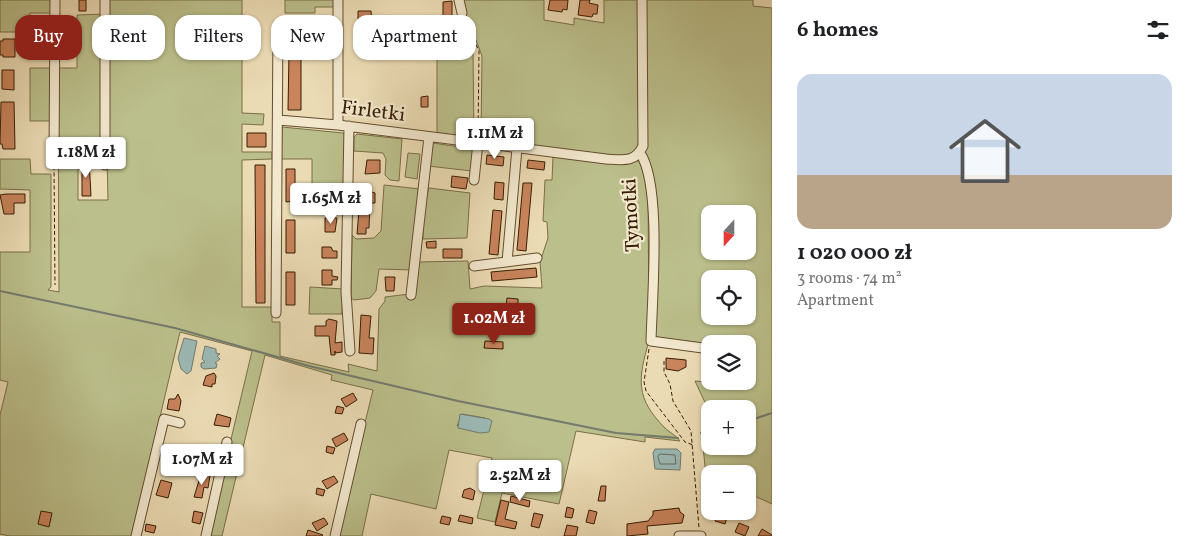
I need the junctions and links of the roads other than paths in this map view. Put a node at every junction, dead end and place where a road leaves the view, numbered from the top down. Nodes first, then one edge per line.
1 (54, 0) edge
2 (105, 0) edge
3 (338, 0) edge
4 (459, 0) edge
5 (642, 0) edge
6 (462, 13) road end
7 (278, 60) edge
8 (278, 120) junction
9 (338, 125) junction
10 (349, 126) junction
11 (429, 137) junction
12 (478, 142) junction
13 (517, 148) junction
14 (640, 153) junction
15 (54, 159) road end
16 (105, 165) dead end
17 (474, 180) dead end
18 (537, 258) dead end
19 (507, 262) junction
20 (474, 266) dead end
21 (411, 295) dead end
22 (276, 312) dead end
23 (701, 347) edge
24 (350, 351) dead end
25 (180, 423) dead end
26 (361, 424) dead end
27 (227, 442) dead end
28 (136, 536) edge
29 (206, 536) edge
30 (335, 536) edge
31 (679, 536) edge
32 (700, 536) edge

1 - 15 street
2 - 16 street
3 - 9 street
4 - 6 street
5 - 14 street, Tymotki
7 - 8 street
8 - 9 street, Firletki
8 - 22 street
9 - 10 street, Firletki
10 - 11 street, Firletki
10 - 24 street
11 - 12 street, Firletki
11 - 21 street
12 - 13 street, Firletki
12 - 17 street
13 - 14 street, Firletki
13 - 19 street
14 - 23 street, Tymotki
18 - 19 street
19 - 20 street
25 - 28 street
26 - 30 street
27 - 29 street
31 - 32 street

